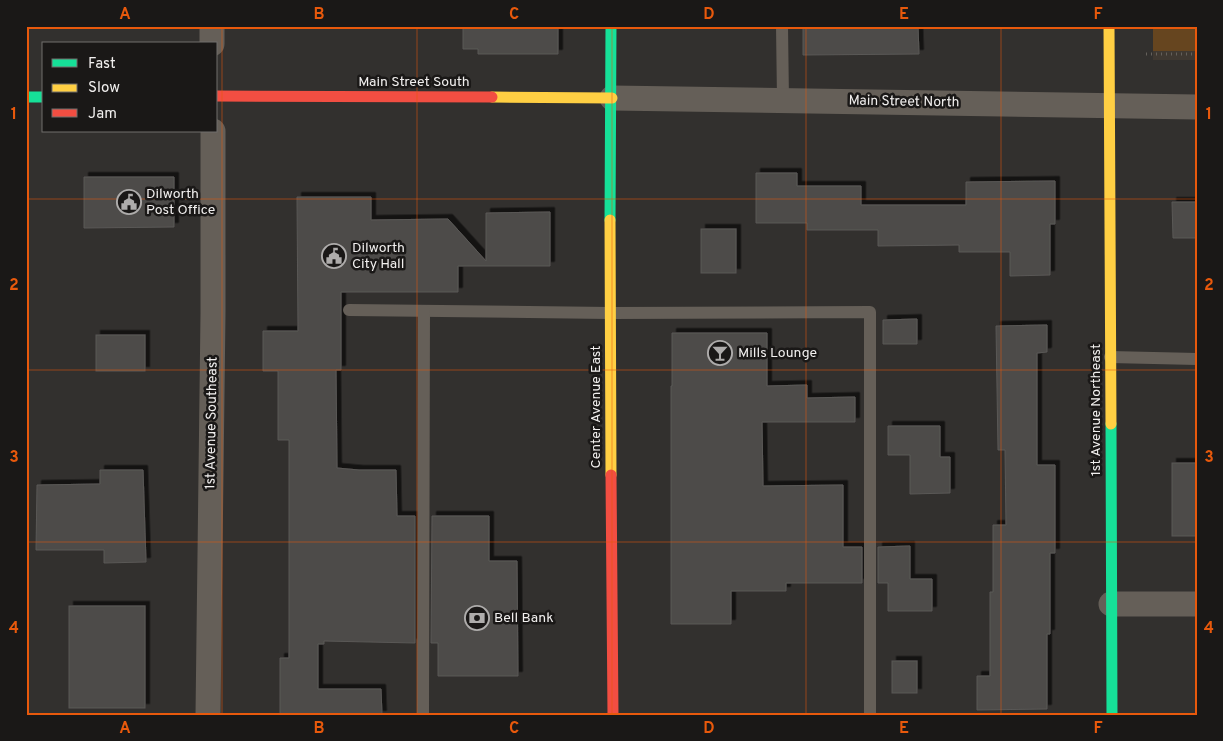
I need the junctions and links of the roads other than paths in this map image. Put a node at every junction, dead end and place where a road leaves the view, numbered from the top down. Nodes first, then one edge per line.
1 (212, 26) edge
2 (611, 26) edge
3 (782, 26) edge
4 (1109, 26) edge
5 (212, 42) edge
6 (218, 96) edge
7 (26, 97) edge
8 (42, 97) edge
9 (612, 98) junction
10 (783, 100) junction
11 (1110, 106) junction
12 (1197, 107) edge
13 (212, 132) edge
14 (349, 310) dead end
15 (424, 311) junction
16 (610, 313) junction
17 (1110, 357) junction
18 (1197, 359) edge
19 (1112, 604) junction
20 (1197, 604) edge
21 (208, 715) edge
22 (423, 715) edge
23 (613, 715) edge
24 (870, 715) edge
25 (1112, 715) edge

1 - 5 street
2 - 9 street, Center Avenue East
3 - 10 lane
4 - 11 street, 1st Avenue Northeast
6 - 9 street, Main Street South
7 - 8 street
9 - 10 street, Main Street North
9 - 16 street, Center Avenue East
10 - 11 street, Main Street North
11 - 12 street, Main Street North
11 - 17 street, 1st Avenue Northeast
13 - 21 street, 1st Avenue Southeast
14 - 15 lane
15 - 16 lane
15 - 22 lane
16 - 23 street, Center Avenue East
16 - 24 lane
17 - 18 lane
17 - 19 street, 1st Avenue Northeast
19 - 20 street
19 - 25 street, 1st Avenue Northeast

